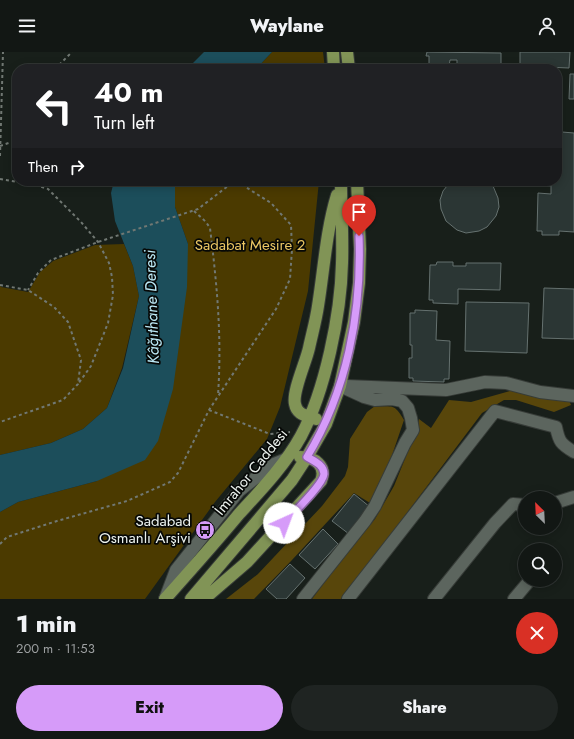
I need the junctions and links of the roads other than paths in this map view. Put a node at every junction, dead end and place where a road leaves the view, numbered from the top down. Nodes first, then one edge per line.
1 (333, 52) edge
2 (347, 52) edge
3 (334, 64) edge
4 (348, 64) edge
5 (340, 186) edge
6 (341, 186) edge
7 (357, 186) edge
8 (340, 386) junction
9 (574, 396) edge
10 (310, 417) junction
11 (328, 418) junction
12 (574, 452) edge
13 (307, 457) junction
14 (286, 459) junction
15 (574, 497) edge
16 (562, 501) edge
17 (518, 504) edge
18 (524, 587) edge
19 (165, 599) edge
20 (190, 599) edge
21 (204, 599) edge
22 (303, 599) edge
23 (348, 599) edge
24 (434, 599) edge
25 (514, 599) edge

1 - 3 main road
2 - 4 main road
5 - 10 main road
6 - 10 main road, İmrahor Caddesi
7 - 8 main road
8 - 9 street
8 - 11 main road
8 - 22 street
10 - 11 main road
10 - 14 main road, İmrahor Caddesi
11 - 13 main road
12 - 23 street
13 - 14 main road
13 - 20 main road
13 - 21 main road
14 - 19 main road, İmrahor Caddesi
15 - 16 street
17 - 24 street
18 - 25 street

